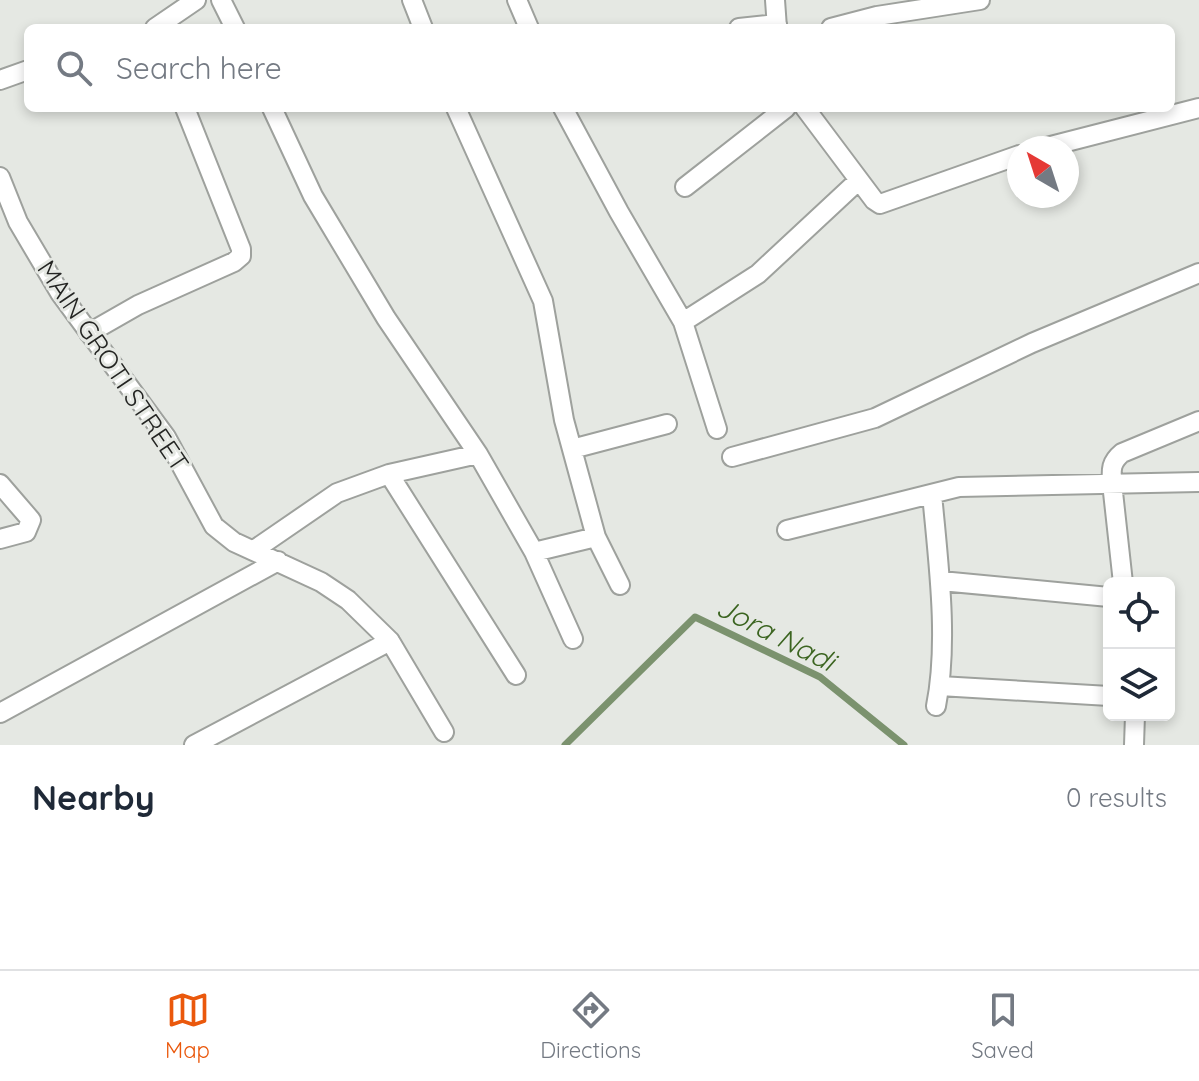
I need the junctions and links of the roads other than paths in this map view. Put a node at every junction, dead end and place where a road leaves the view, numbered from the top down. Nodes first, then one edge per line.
1 (196, 0) edge
2 (221, 0) edge
3 (412, 0) edge
4 (517, 0) edge
5 (775, 0) edge
6 (980, 0) edge
7 (161, 24) edge
8 (233, 24) edge
9 (421, 24) edge
10 (527, 24) edge
11 (777, 24) edge
12 (846, 24) edge
13 (24, 71) edge
14 (0, 80) edge
15 (1199, 108) edge
16 (187, 112) edge
17 (274, 112) edge
18 (458, 112) edge
19 (565, 112) edge
20 (781, 112) edge
21 (808, 112) edge
22 (1079, 139) edge
23 (1007, 159) edge
24 (0, 177) edge
25 (859, 180) junction
26 (685, 187) dead end
27 (9, 222) edge
28 (1199, 273) edge
29 (683, 322) junction
30 (89, 333) junction
31 (1199, 421) edge
32 (667, 424) dead end
33 (717, 429) dead end
34 (572, 449) junction
35 (478, 454) junction
36 (732, 457) dead end
37 (389, 474) junction
38 (1199, 482) edge
39 (1112, 483) junction
40 (0, 484) edge
41 (932, 494) junction
42 (787, 530) dead end
43 (596, 537) junction
44 (0, 539) edge
45 (254, 550) junction
46 (534, 552) junction
47 (278, 561) junction
48 (1122, 577) edge
49 (941, 581) junction
50 (620, 585) dead end
51 (1103, 596) edge
52 (573, 639) dead end
53 (390, 641) junction
54 (516, 675) dead end
55 (940, 686) junction
56 (1103, 696) edge
57 (936, 706) dead end
58 (0, 713) edge
59 (1135, 721) edge
60 (444, 732) dead end
61 (194, 745) edge
62 (1134, 745) edge

1 - 7 street
2 - 8 street
3 - 9 street
4 - 10 street
5 - 11 street
6 - 12 street
13 - 14 street
15 - 22 street
16 - 30 street
17 - 35 street
18 - 34 street
19 - 29 street
20 - 26 street
21 - 25 street
23 - 25 street
24 - 27 street, MAIN GROTI STREET
25 - 29 street
27 - 30 street, MAIN GROTI STREET
28 - 36 street
29 - 33 street
30 - 45 street, MAIN GROTI STREET
31 - 39 street
32 - 34 street
34 - 43 street
35 - 37 street
35 - 46 street
37 - 45 street
37 - 54 street
38 - 39 street
39 - 41 street
39 - 48 street
40 - 44 street
41 - 42 street
41 - 49 street
43 - 46 street
43 - 50 street
45 - 47 street, MAIN GROTI STREET
46 - 52 street
47 - 53 street, MAIN GROTI STREET
47 - 58 street
49 - 51 street
49 - 55 street
53 - 60 street, MAIN GROTI STREET
53 - 61 street
55 - 56 street
55 - 57 street
59 - 62 street

